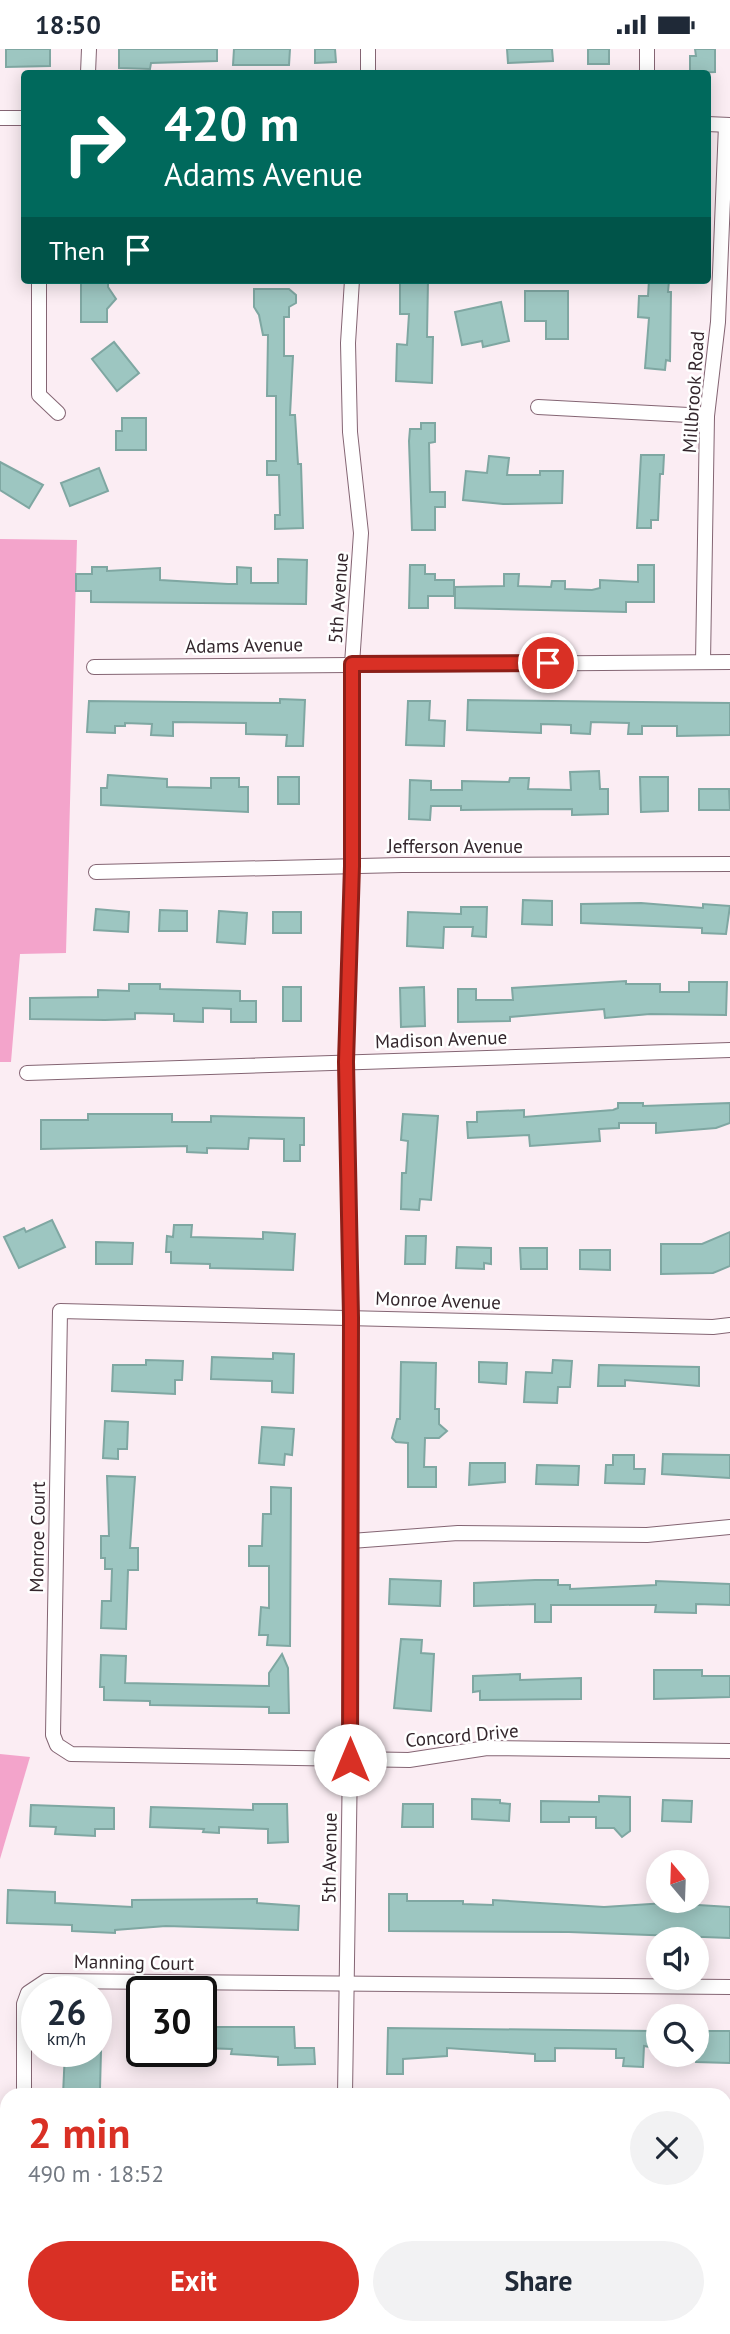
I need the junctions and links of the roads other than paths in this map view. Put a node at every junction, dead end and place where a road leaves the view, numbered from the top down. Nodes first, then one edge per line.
1 (89, 49) edge
2 (368, 49) edge
3 (647, 49) edge
4 (88, 70) edge
5 (368, 70) edge
6 (647, 70) edge
7 (0, 117) edge
8 (21, 118) edge
9 (728, 125) edge
10 (40, 284) edge
11 (352, 284) edge
12 (538, 407) dead end
13 (58, 412) dead end
14 (708, 416) junction
15 (703, 662) junction
16 (730, 662) edge
17 (352, 664) junction
18 (94, 667) dead end
19 (730, 864) edge
20 (352, 866) junction
21 (96, 872) dead end
22 (730, 1050) edge
23 (346, 1062) junction
24 (27, 1073) dead end
25 (60, 1311) joint
26 (351, 1317) junction
27 (730, 1325) edge
28 (730, 1527) edge
29 (351, 1541) junction
30 (730, 1751) edge
31 (71, 1754) joint
32 (350, 1760) junction
33 (346, 1984) junction
34 (730, 1987) edge
35 (24, 2088) edge
36 (345, 2088) edge

1 - 4 street
2 - 5 street
3 - 6 street
7 - 8 street
9 - 14 street, Millbrook Road
10 - 13 street
11 - 17 street, 5th Avenue
12 - 14 street
14 - 15 street, Millbrook Road
15 - 16 street, Adams Avenue
15 - 17 street, Adams Avenue
17 - 18 street, Adams Avenue
17 - 20 street, 5th Avenue
19 - 20 street, Jefferson Avenue
20 - 21 street, Jefferson Avenue
20 - 23 street, 5th Avenue
22 - 23 street, Madison Avenue
23 - 24 street, Madison Avenue
23 - 26 street, 5th Avenue
25 - 26 street, Monroe Avenue
25 - 31 street, Monroe Court
26 - 27 street, Monroe Avenue
26 - 29 street, 5th Avenue
28 - 29 street
29 - 32 street, 5th Avenue
30 - 32 street, Concord Drive
31 - 32 street, Concord Drive
32 - 33 street, 5th Avenue
33 - 34 street, Manning Court
33 - 35 street, Manning Court
33 - 36 street, 5th Avenue

